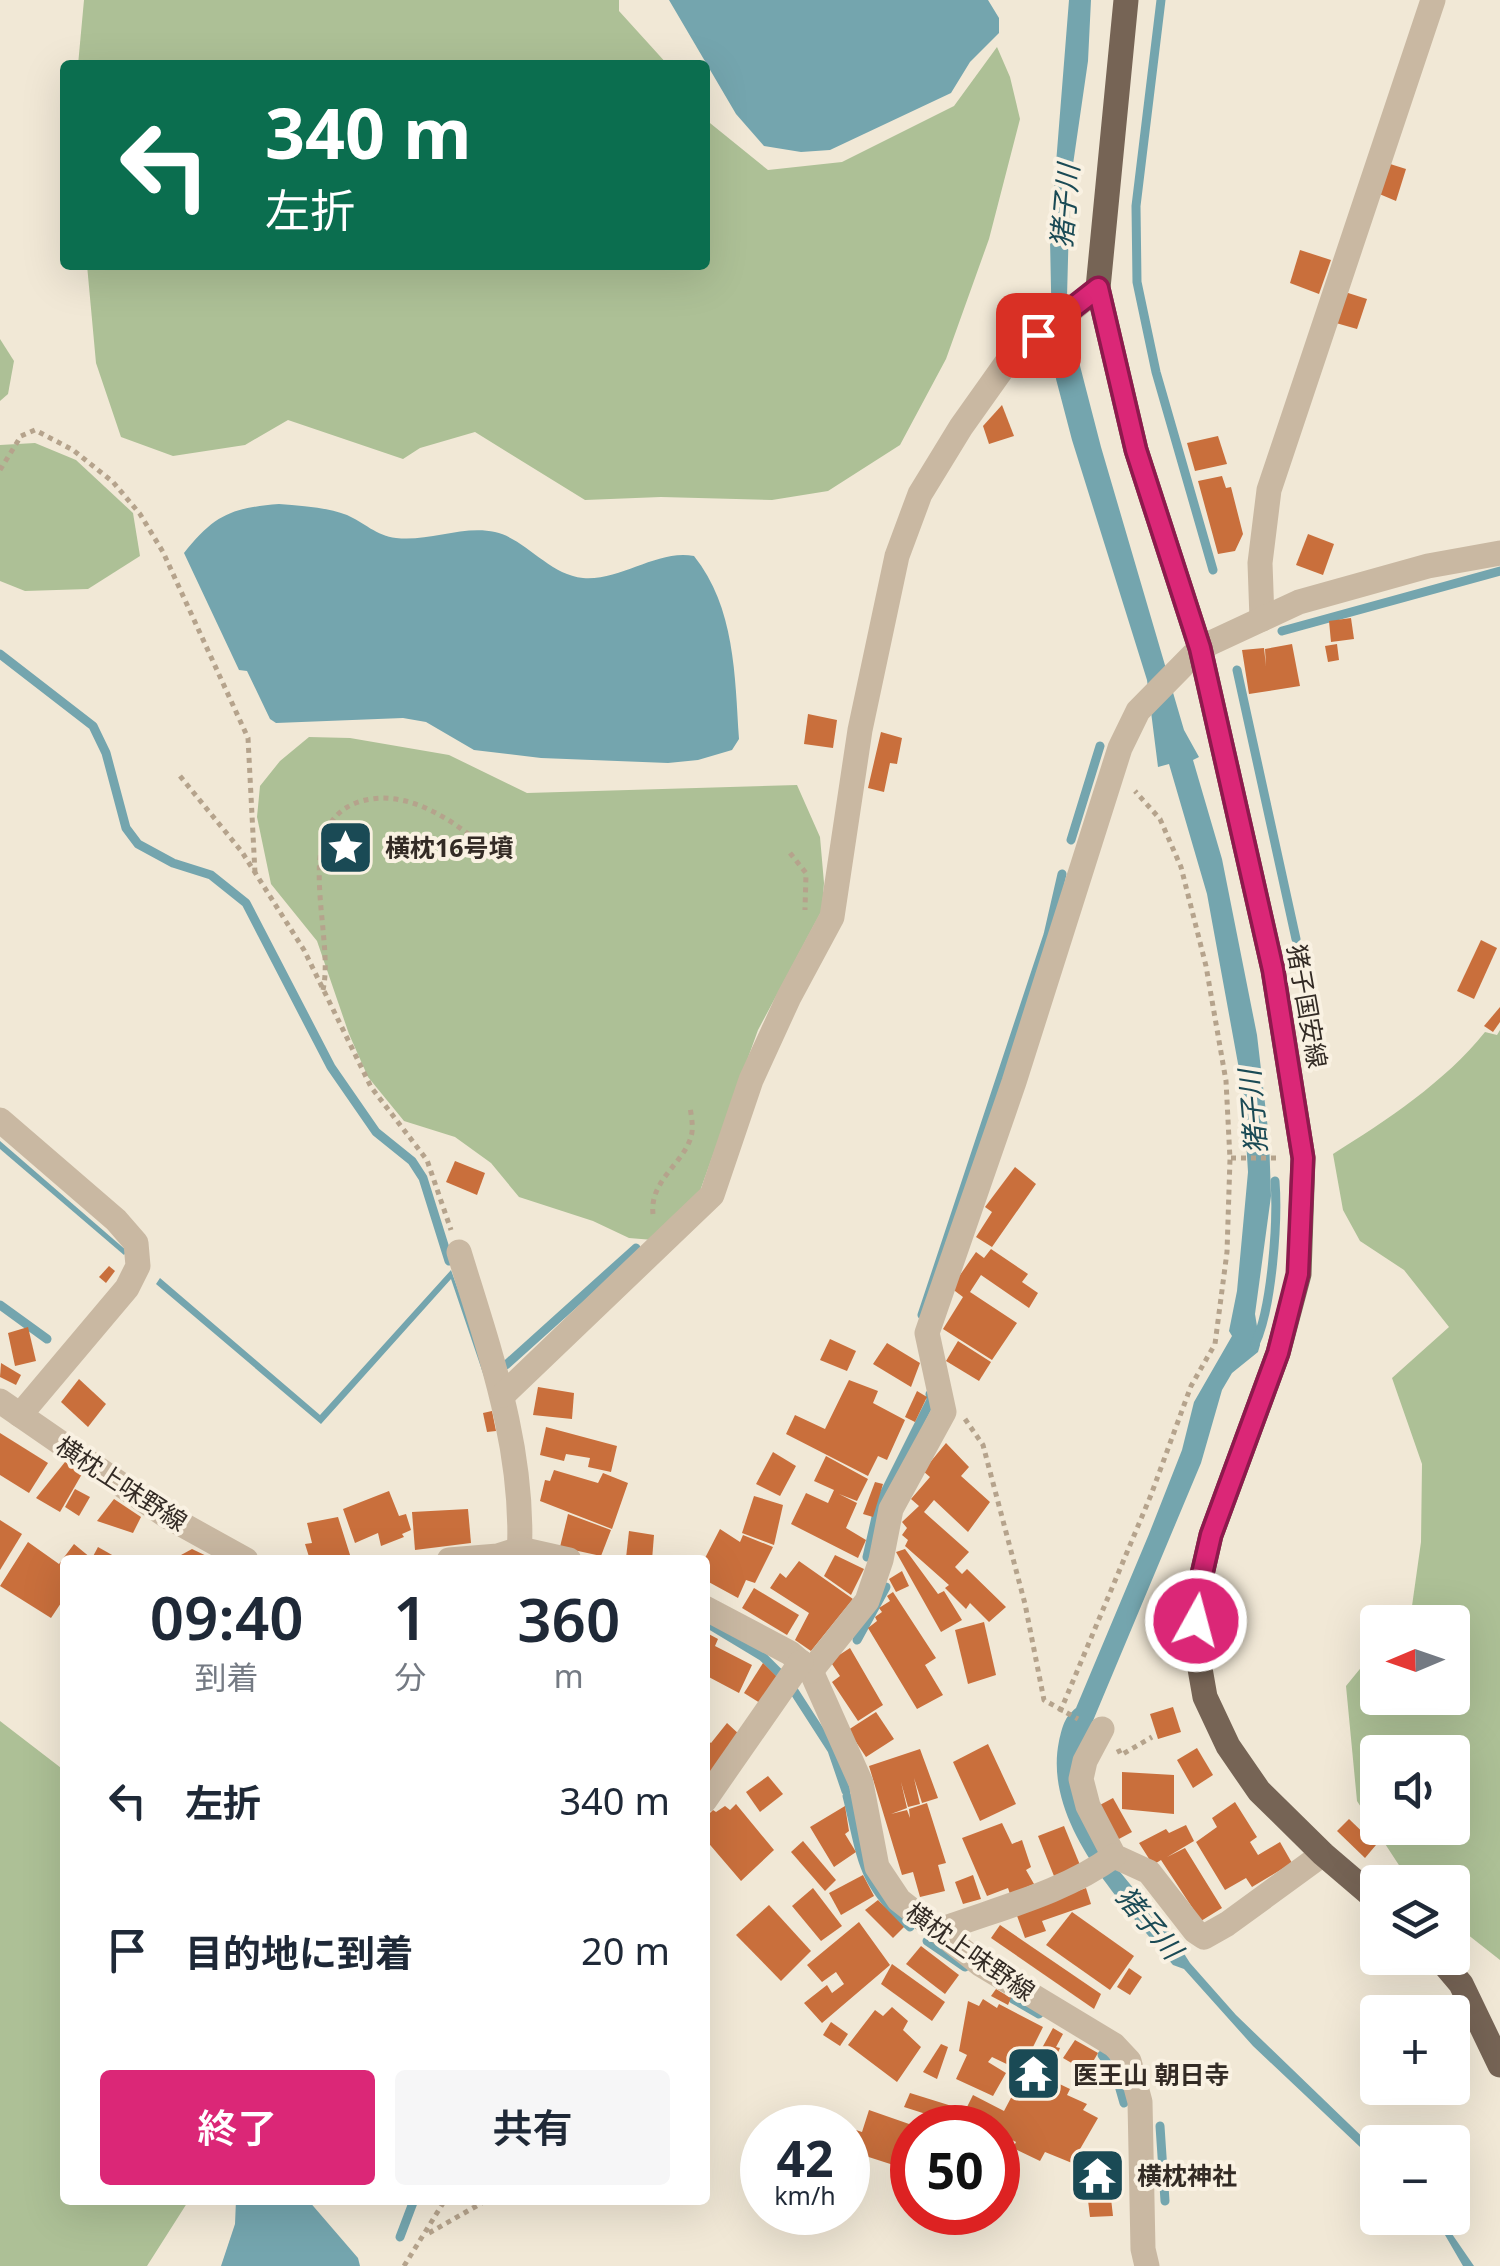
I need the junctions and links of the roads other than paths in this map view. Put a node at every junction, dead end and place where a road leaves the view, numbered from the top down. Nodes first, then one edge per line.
1 (1126, 0) edge
2 (1433, 0) edge
3 (1098, 288) junction
4 (1500, 553) edge
5 (1262, 619) junction
6 (1200, 648) junction
7 (0, 1120) edge
8 (459, 1252) road end
9 (503, 1395) junction
10 (10, 1408) edge
11 (519, 1554) edge
12 (237, 1555) edge
13 (710, 1611) edge
14 (806, 1666) junction
15 (1102, 1730) road end
16 (710, 1793) edge
17 (1323, 1854) junction
18 (1114, 1856) junction
19 (1360, 1886) edge
20 (940, 1930) junction
21 (1453, 1975) edge
22 (1500, 2065) edge
23 (1147, 2266) edge

1 - 3 main road, 猪子国安線
2 - 5 street
3 - 6 main road, 猪子国安線
3 - 9 street
4 - 5 street
5 - 6 street
6 - 14 street
6 - 17 main road, 猪子国安線
7 - 10 street
8 - 9 street
9 - 11 street
10 - 12 street, 横枕上味野線
13 - 14 street
14 - 16 street
14 - 20 street, 横枕上味野線
15 - 18 street
17 - 18 street
17 - 19 main road, 猪子国安線
18 - 20 street
20 - 23 street, 横枕上味野線
21 - 22 main road

